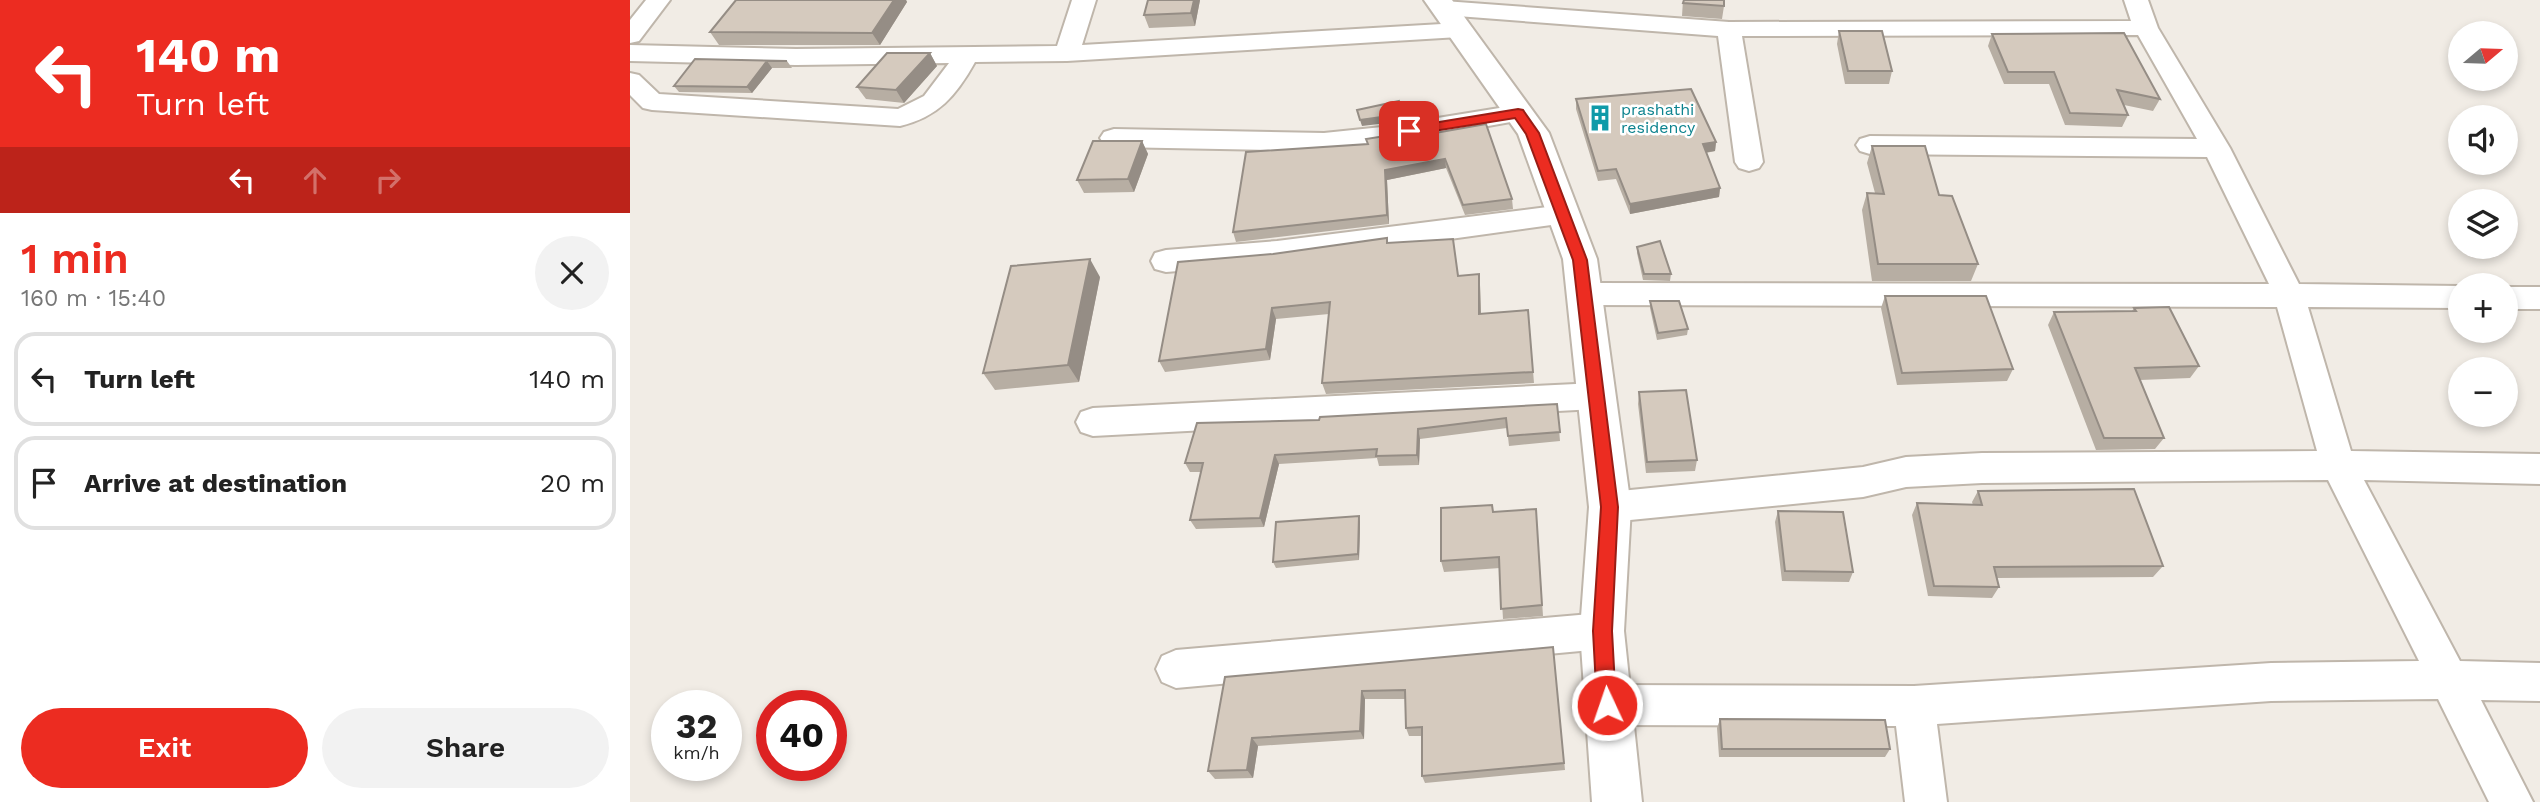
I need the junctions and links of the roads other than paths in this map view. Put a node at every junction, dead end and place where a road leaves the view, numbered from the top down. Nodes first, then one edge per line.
1 (658, 0) edge
2 (1084, 0) edge
3 (1447, 13) edge
4 (2141, 14) edge
5 (1728, 29) junction
6 (630, 36) edge
7 (630, 53) edge
8 (1067, 53) junction
9 (967, 55) junction
10 (630, 81) edge
11 (1518, 113) junction
12 (1114, 138) edge
13 (1870, 145) edge
14 (2216, 148) junction
15 (1749, 162) dead end
16 (1563, 215) junction
17 (1166, 261) dead end
18 (1584, 294) junction
19 (2289, 294) junction
20 (2448, 297) edge
21 (2518, 298) edge
22 (2540, 298) edge
23 (1596, 396) junction
24 (1093, 422) dead end
25 (2338, 465) junction
26 (2540, 469) edge
27 (1610, 507) junction
28 (1602, 631) junction
29 (1176, 669) dead end
30 (2448, 680) junction
31 (2540, 682) edge
32 (1607, 705) junction
33 (1913, 706) junction
34 (1617, 802) edge
35 (1926, 802) edge
36 (2512, 802) edge

1 - 6 street
2 - 8 street
3 - 5 street
3 - 8 street
3 - 11 street
4 - 5 street
4 - 14 street
5 - 15 street
7 - 9 street
8 - 9 street
9 - 10 street
11 - 12 street
11 - 16 street
13 - 14 street
14 - 19 street
16 - 17 street
16 - 18 street
18 - 19 street
18 - 23 street
19 - 20 street
19 - 25 street
21 - 22 street
23 - 24 street
23 - 27 street
25 - 26 street
25 - 27 street
25 - 30 street
27 - 28 street
28 - 29 street
28 - 32 street
30 - 31 street
30 - 33 street
30 - 36 street
32 - 33 street
32 - 34 street
33 - 35 street

